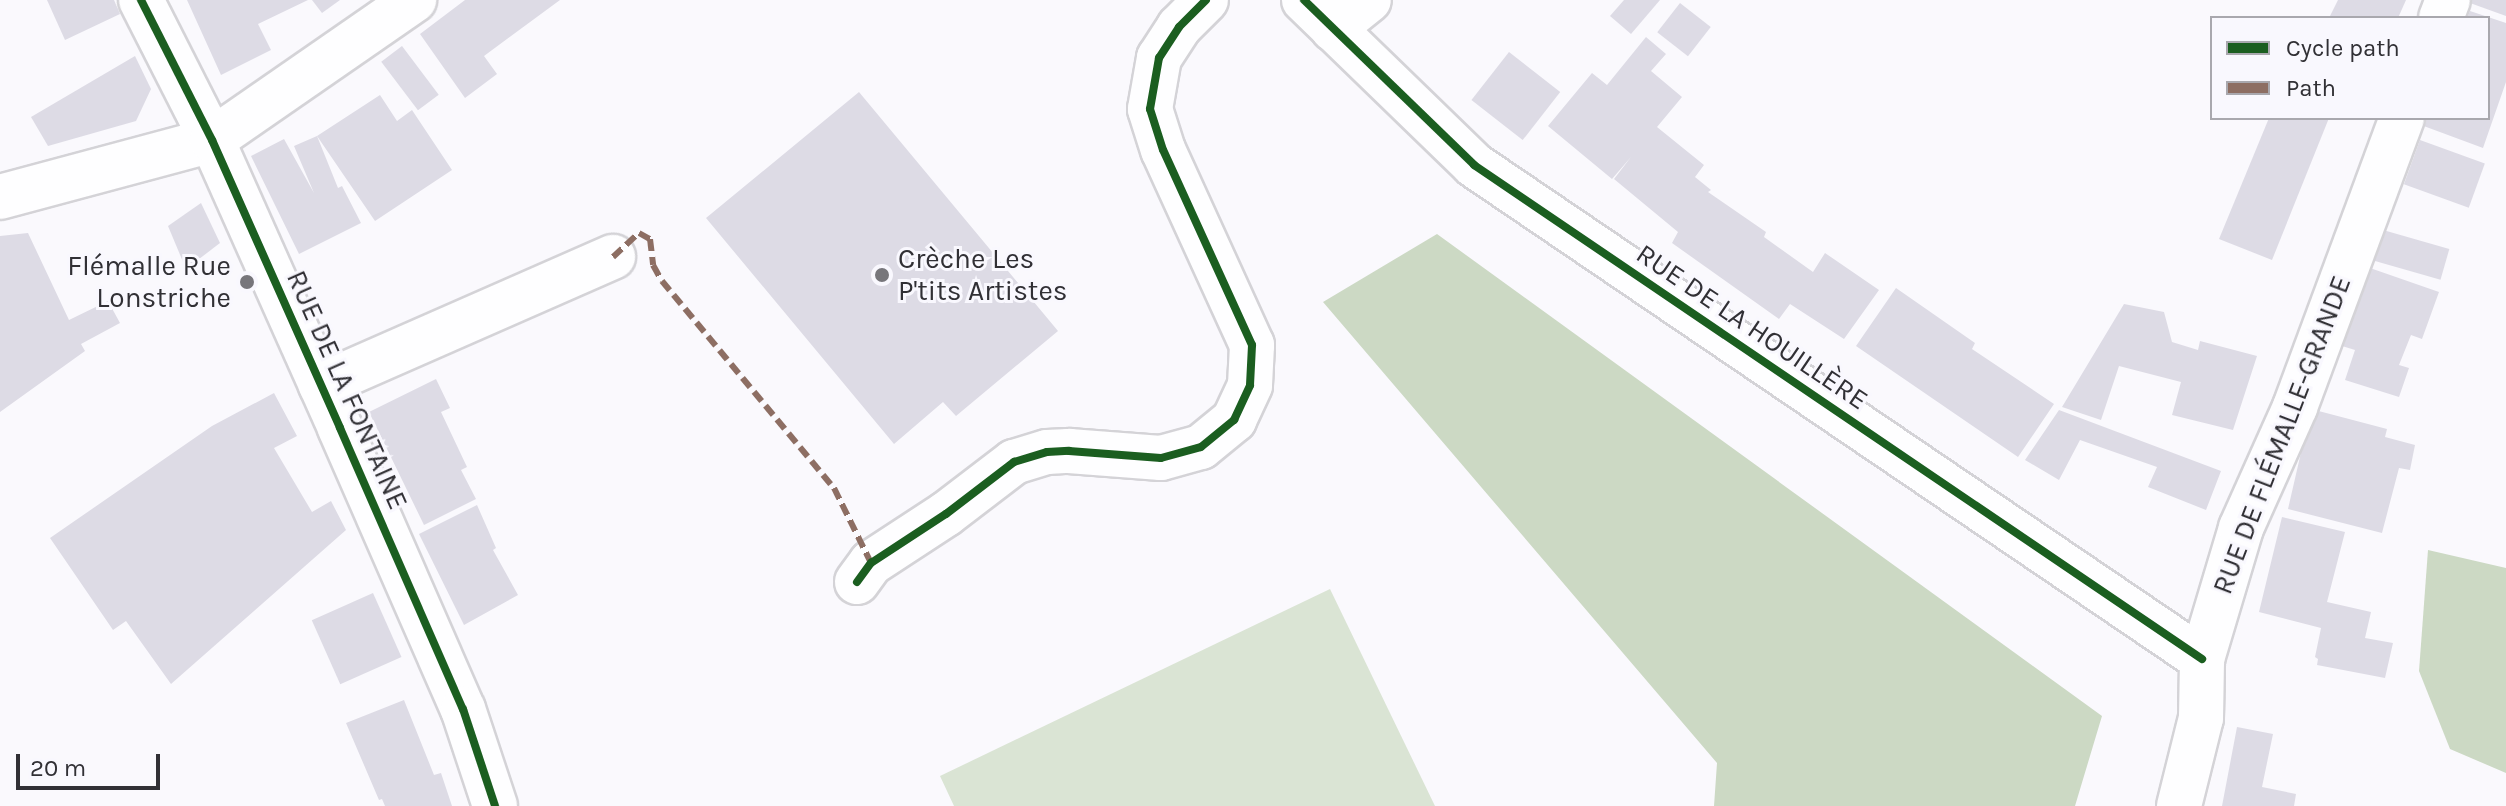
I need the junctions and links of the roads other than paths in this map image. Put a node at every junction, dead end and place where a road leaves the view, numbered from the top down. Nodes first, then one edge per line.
1 (141, 0) edge
2 (414, 0) edge
3 (1206, 0) edge
4 (1369, 0) edge
5 (1318, 14) edge
6 (2401, 120) edge
7 (212, 140) junction
8 (0, 197) edge
9 (613, 257) dead end
10 (321, 385) junction
11 (857, 582) dead end
12 (2202, 659) junction
13 (495, 806) edge
14 (2179, 806) edge

1 - 7 street, RUE DE LA FONTAINE
2 - 7 street
3 - 11 street
4 - 5 street
5 - 12 street, RUE DE LA HOUILLÈRE
6 - 12 street, RUE DE FLÉMALLE-GRANDE
7 - 8 street
7 - 10 street, RUE DE LA FONTAINE
9 - 10 street, RUE DE LA FONTAINE
10 - 13 street, RUE DE LA FONTAINE
12 - 14 street, RUE DE FLÉMALLE-GRANDE

